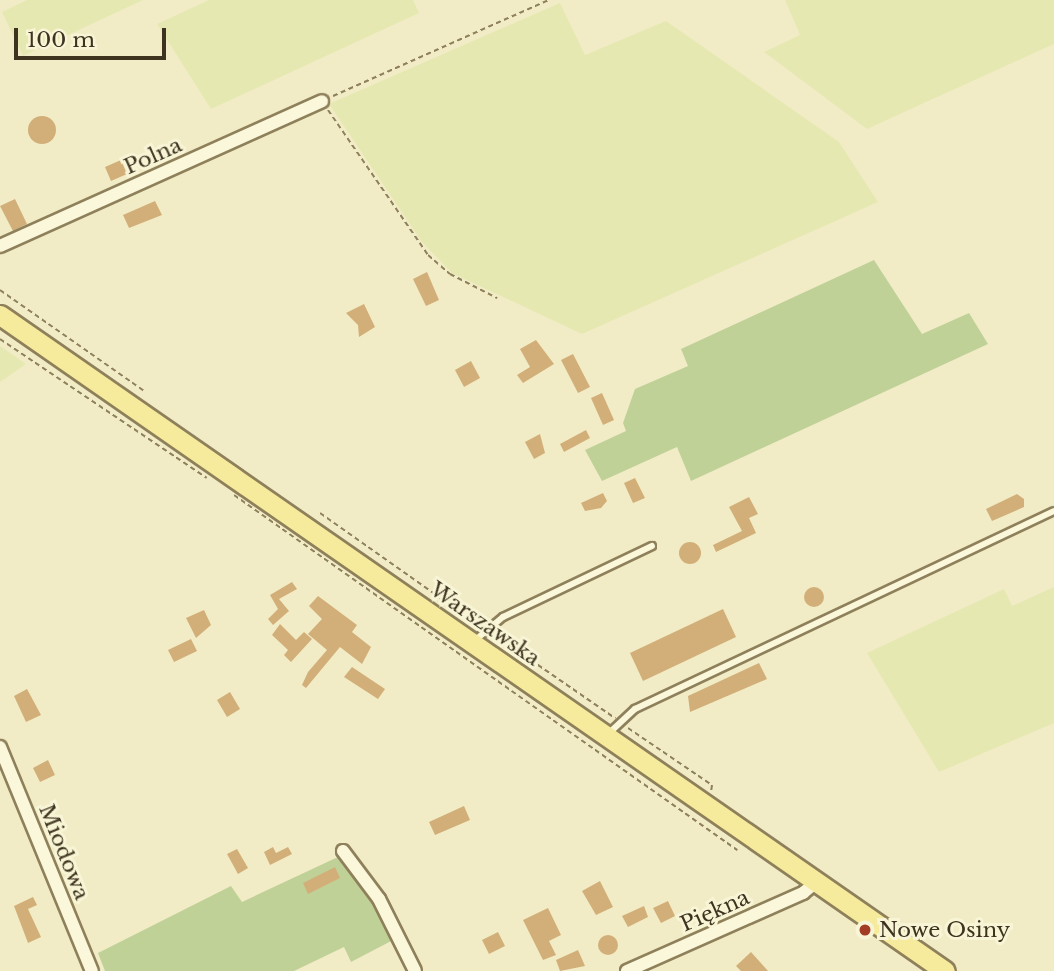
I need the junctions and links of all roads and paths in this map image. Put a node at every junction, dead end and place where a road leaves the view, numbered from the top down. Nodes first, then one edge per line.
1 (548, 0) edge
2 (322, 100) junction
3 (0, 246) edge
4 (0, 290) edge
5 (497, 298) dead end
6 (0, 315) edge
7 (0, 339) edge
8 (144, 391) dead end
9 (212, 474) dead end
10 (228, 486) dead end
11 (1054, 511) edge
12 (320, 513) dead end
13 (652, 546) dead end
14 (478, 635) junction
15 (612, 728) junction
16 (0, 747) edge
17 (711, 796) dead end
18 (737, 850) dead end
19 (343, 851) dead end
20 (816, 882) junction
21 (92, 971) edge
22 (415, 971) edge
23 (627, 971) edge
24 (945, 971) edge

1 - 2 path
2 - 3 street, Polna
2 - 5 path
4 - 8 path
6 - 14 main road, Warszawska
7 - 9 path
10 - 18 path
11 - 15 lane
12 - 14 path
13 - 14 lane
14 - 15 main road, Warszawska
14 - 15 path
15 - 17 path
15 - 20 main road, Warszawska
16 - 21 street, Miodowa
19 - 22 street
20 - 23 street, Piękna
20 - 24 main road, Warszawska

